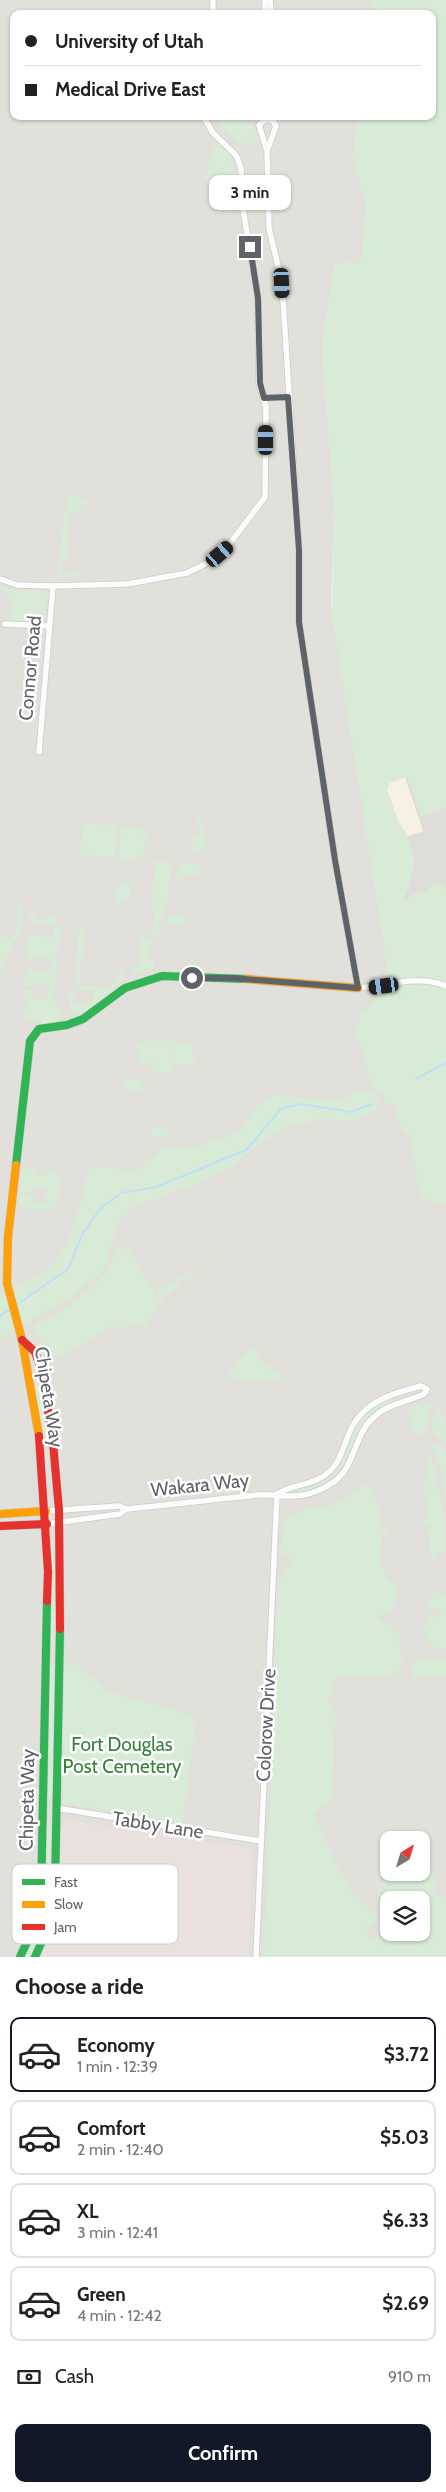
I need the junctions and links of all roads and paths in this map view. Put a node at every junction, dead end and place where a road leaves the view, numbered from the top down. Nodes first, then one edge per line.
1 (205, 120) edge
2 (265, 120) edge
3 (270, 120) edge
4 (267, 151) junction
5 (288, 397) junction
6 (264, 398) junction
7 (0, 579) edge
8 (53, 586) junction
9 (5, 624) dead end
10 (48, 626) junction
11 (39, 752) dead end
12 (446, 986) edge
13 (358, 988) junction
14 (4, 1284) edge
15 (22, 1340) junction
16 (277, 1494) junction
17 (126, 1509) junction
18 (59, 1510) junction
19 (46, 1511) junction
20 (0, 1514) edge
21 (59, 1523) junction
22 (46, 1524) junction
23 (0, 1526) edge
24 (56, 1808) junction
25 (260, 1841) junction
26 (42, 1864) edge
27 (55, 1864) edge
28 (26, 1944) edge
29 (41, 1944) edge
30 (20, 1957) edge
31 (35, 1957) edge
32 (256, 1957) edge

1 - 6 street
2 - 4 street
3 - 4 street
4 - 5 street
5 - 6 street
5 - 13 street
6 - 8 street
7 - 8 street
8 - 10 street, Connor Road
9 - 10 street
10 - 11 street, Connor Road
12 - 13 street
13 - 14 street
14 - 15 street
15 - 18 street, Chipeta Way
15 - 19 street, Chipeta Way
16 - 16 street, Wakara Way
16 - 17 street, Wakara Way
16 - 25 street, Colorow Drive
17 - 18 street, Wakara Way
17 - 21 street, Wakara Way
18 - 19 street, Wakara Way
18 - 21 street, Chipeta Way
19 - 20 street, Wakara Way
19 - 22 street, Chipeta Way
21 - 22 street, Wakara Way
21 - 24 street, Chipeta Way
22 - 23 street, Wakara Way
22 - 26 street, Chipeta Way
24 - 25 street, Tabby Lane
24 - 27 street, Chipeta Way
25 - 32 street, Colorow Drive
28 - 30 street, Chipeta Way
29 - 31 street, Chipeta Way

